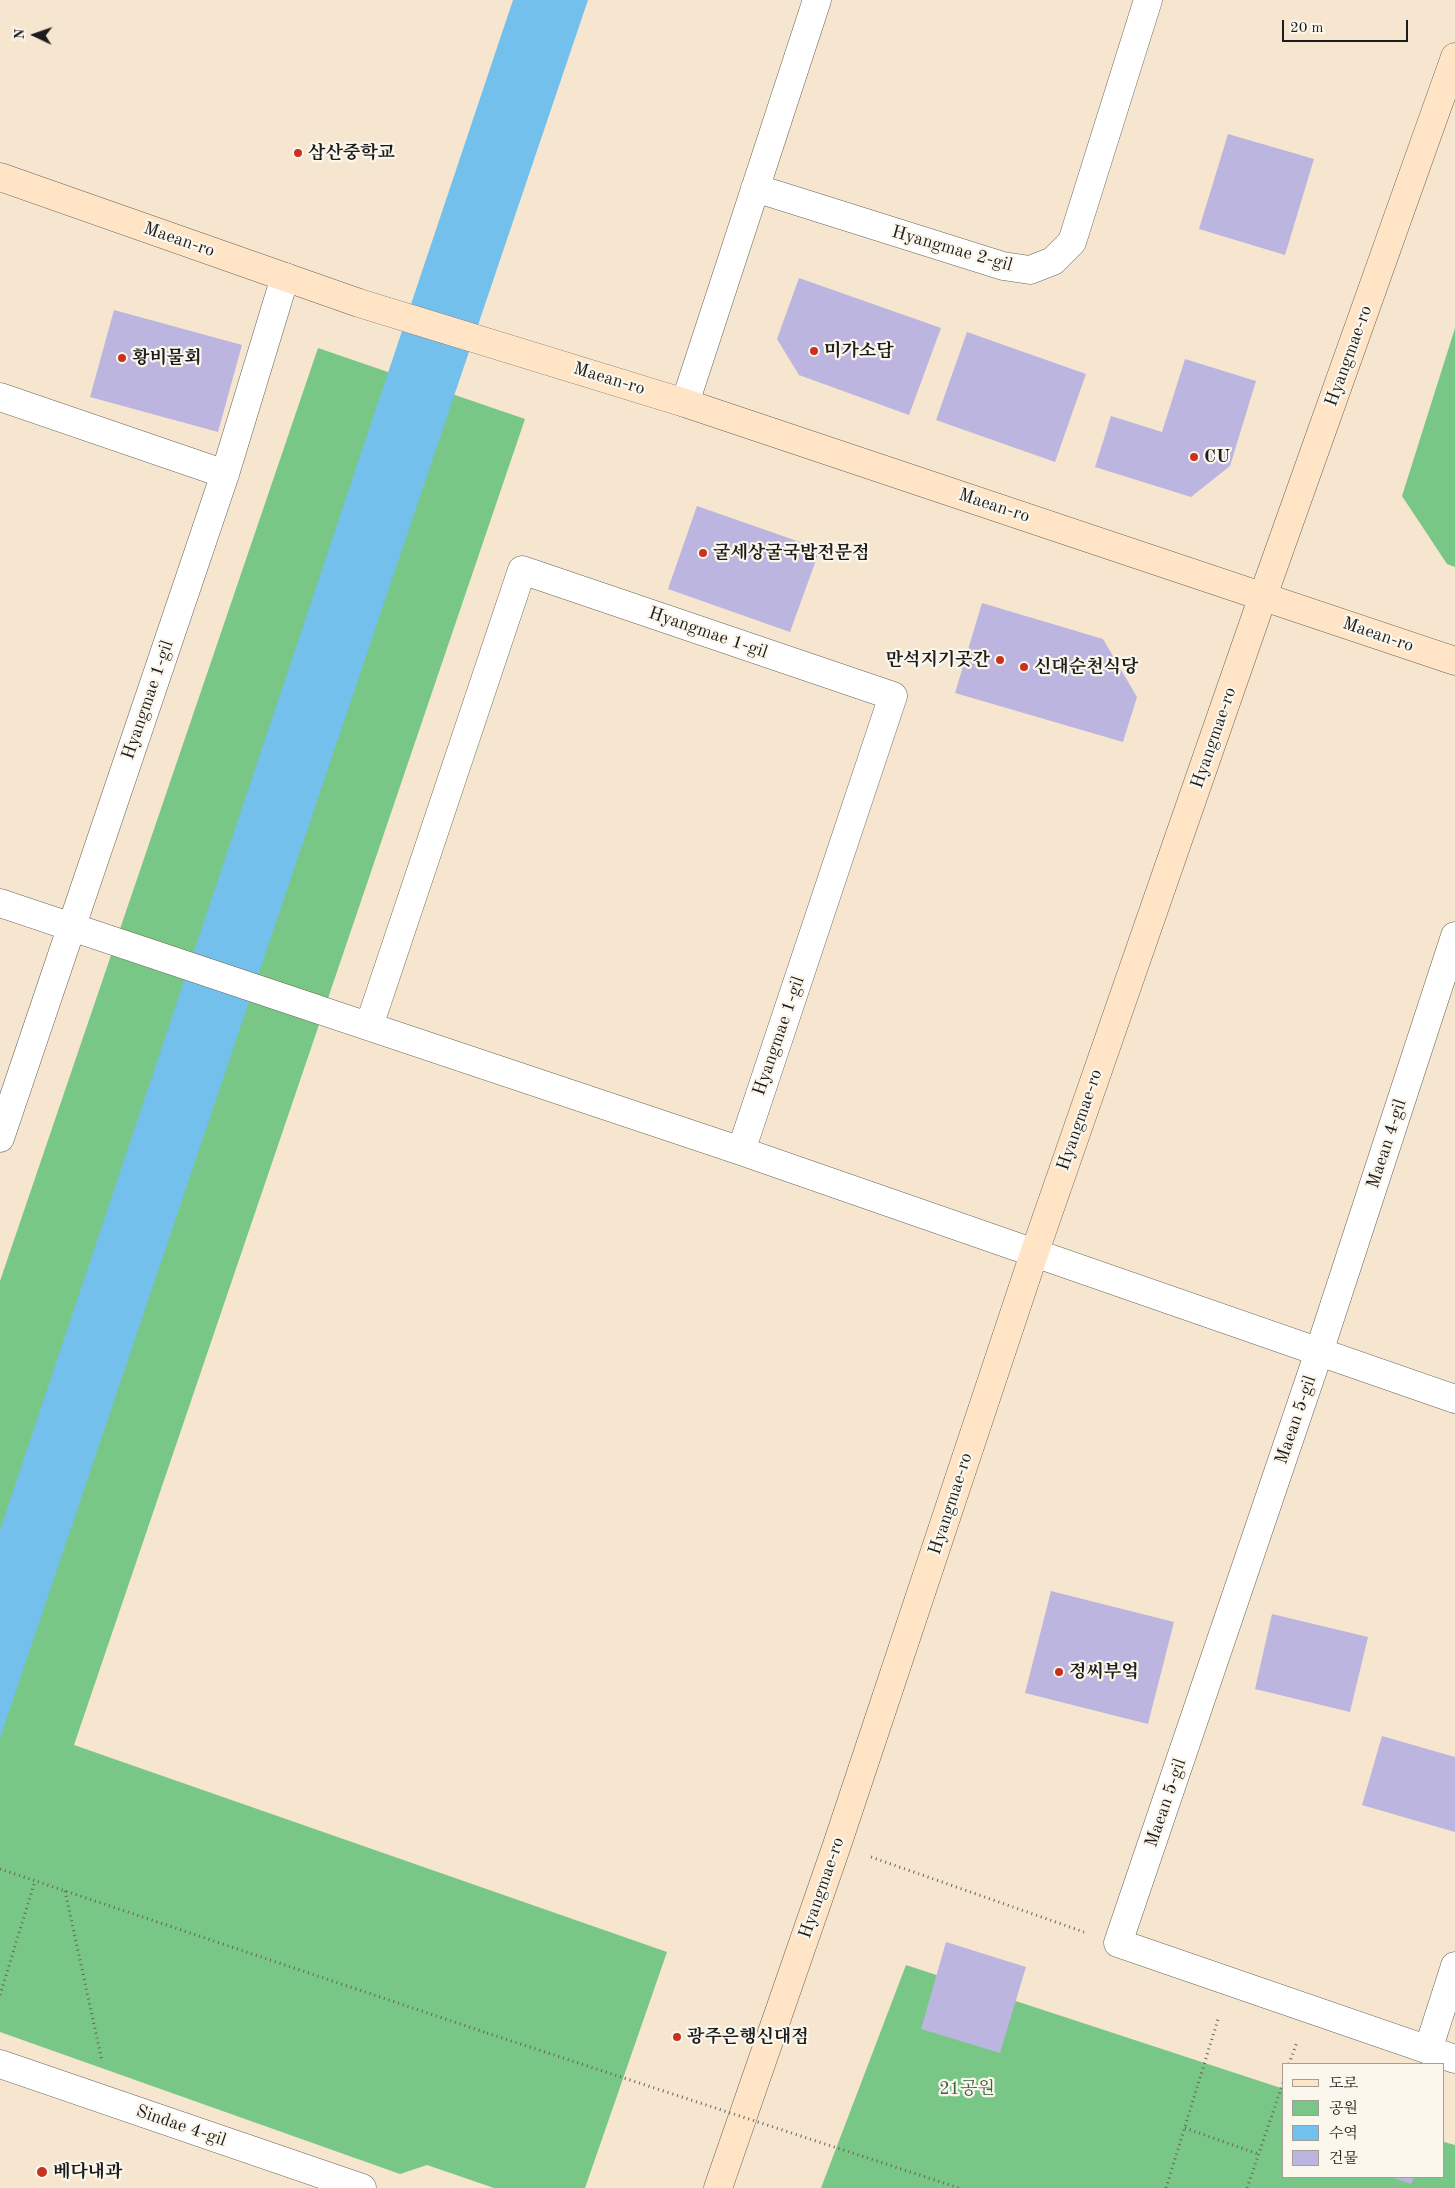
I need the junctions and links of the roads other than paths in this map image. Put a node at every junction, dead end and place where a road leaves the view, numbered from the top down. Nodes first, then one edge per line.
1 (817, 0) edge
2 (1148, 0) edge
3 (1455, 57) edge
4 (0, 177) edge
5 (755, 188) junction
6 (285, 277) junction
7 (0, 397) edge
8 (685, 403) junction
9 (225, 474) junction
10 (1264, 596) junction
11 (1455, 661) edge
12 (0, 903) edge
13 (72, 926) junction
14 (1455, 936) edge
15 (369, 1026) junction
16 (0, 1138) edge
17 (741, 1151) junction
18 (1034, 1254) junction
19 (1319, 1352) junction
20 (1455, 1399) edge
21 (1455, 1966) edge
22 (1428, 2050) junction
23 (1455, 2060) edge
24 (0, 2064) edge
25 (362, 2188) edge
26 (718, 2188) edge

1 - 5 street
2 - 5 street, Hyangmae 2-gil
3 - 10 street, Hyangmae-ro
4 - 6 street, Maean-ro
5 - 8 street
6 - 8 street, Maean-ro
6 - 9 street, Hyangmae 1-gil
7 - 9 street
8 - 10 street, Maean-ro
9 - 13 street, Hyangmae 1-gil
10 - 11 street, Maean-ro
10 - 18 street, Hyangmae-ro
12 - 13 street
13 - 15 street
13 - 16 street, Hyangmae 1-gil
14 - 19 street, Maean 4-gil
15 - 17 street
15 - 17 street, Hyangmae 1-gil
17 - 18 street
18 - 19 street, Maean 5-gil
18 - 26 street, Hyangmae-ro
19 - 20 street, Maean 5-gil
19 - 22 street, Maean 5-gil
21 - 22 street
22 - 23 street
24 - 25 street, Sindae 4-gil

